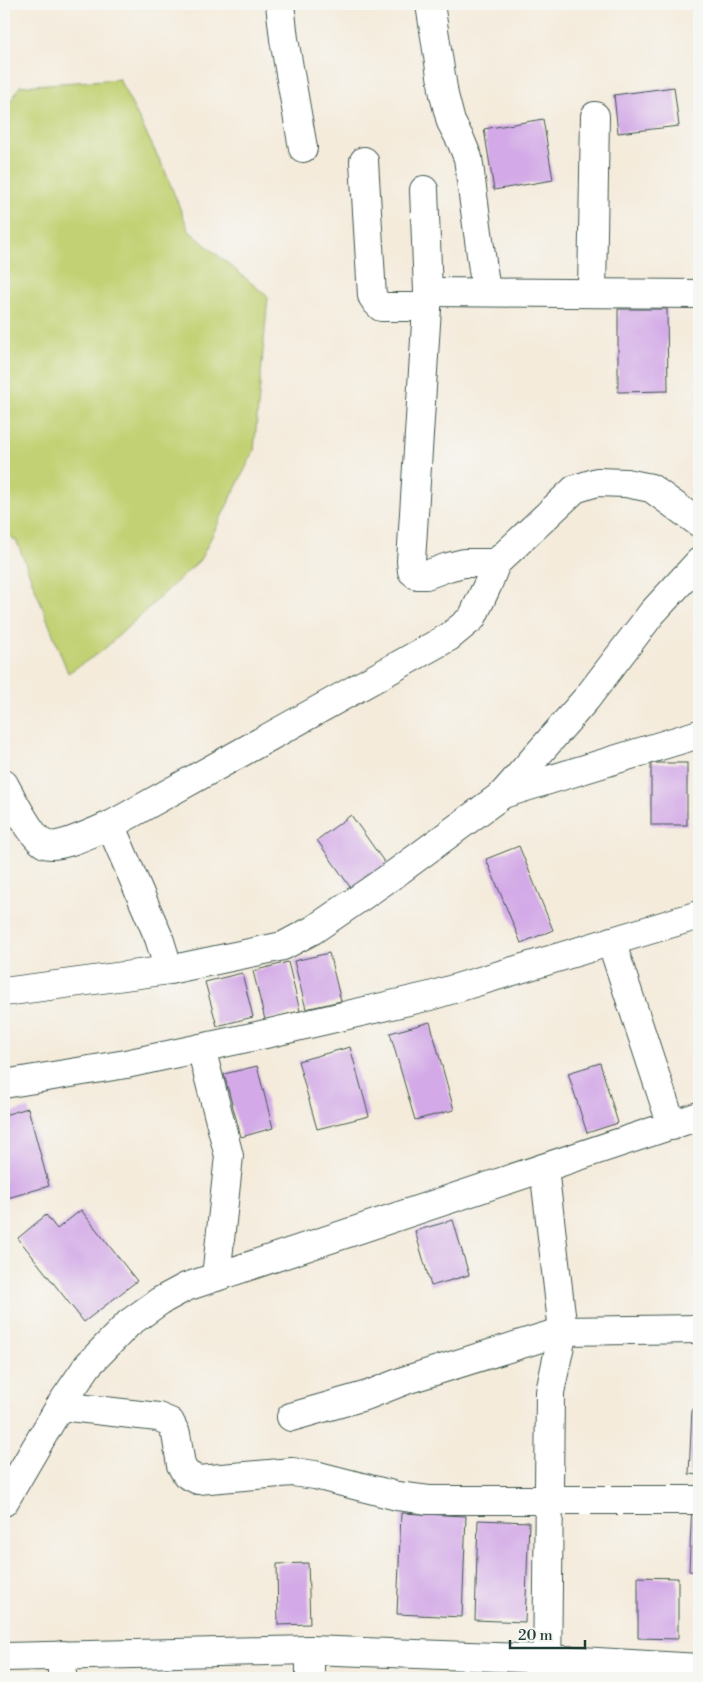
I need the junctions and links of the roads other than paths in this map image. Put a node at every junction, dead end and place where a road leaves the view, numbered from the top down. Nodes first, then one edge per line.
1 (280, 4) edge
2 (430, 4) edge
3 (595, 116) dead end
4 (303, 148) dead end
5 (364, 161) dead end
6 (424, 190) dead end
7 (486, 292) junction
8 (592, 293) junction
9 (699, 294) edge
10 (427, 299) junction
11 (699, 523) edge
12 (699, 562) edge
13 (496, 563) junction
14 (699, 734) edge
15 (4, 784) edge
16 (503, 794) junction
17 (111, 825) junction
18 (699, 915) edge
19 (611, 941) junction
20 (169, 970) junction
21 (4, 992) edge
22 (201, 1048) junction
23 (4, 1084) edge
24 (699, 1116) edge
25 (672, 1126) junction
26 (544, 1168) junction
27 (216, 1277) junction
28 (699, 1329) edge
29 (564, 1331) junction
30 (60, 1406) junction
31 (291, 1417) dead end
32 (699, 1500) edge
33 (548, 1501) junction
34 (4, 1502) edge
35 (310, 1650) junction
36 (4, 1657) edge
37 (62, 1667) edge
38 (547, 1668) edge
39 (699, 1668) edge
40 (310, 1678) edge

1 - 4 street
2 - 7 street
3 - 8 street
5 - 10 street
6 - 10 street
7 - 8 street
7 - 10 street
8 - 9 street
10 - 13 street
11 - 13 street
12 - 16 street
13 - 17 street
14 - 16 street
15 - 17 street
16 - 20 street
17 - 20 street
18 - 19 street
19 - 22 street
19 - 25 street
20 - 21 street
22 - 23 street
22 - 27 street
24 - 25 street
25 - 26 street
26 - 27 street
26 - 29 street
27 - 30 street
28 - 29 street
29 - 31 street
29 - 33 street
30 - 33 street
30 - 34 street
32 - 33 street
33 - 38 street
35 - 37 street
35 - 38 street
35 - 40 street
36 - 37 street
38 - 39 street

